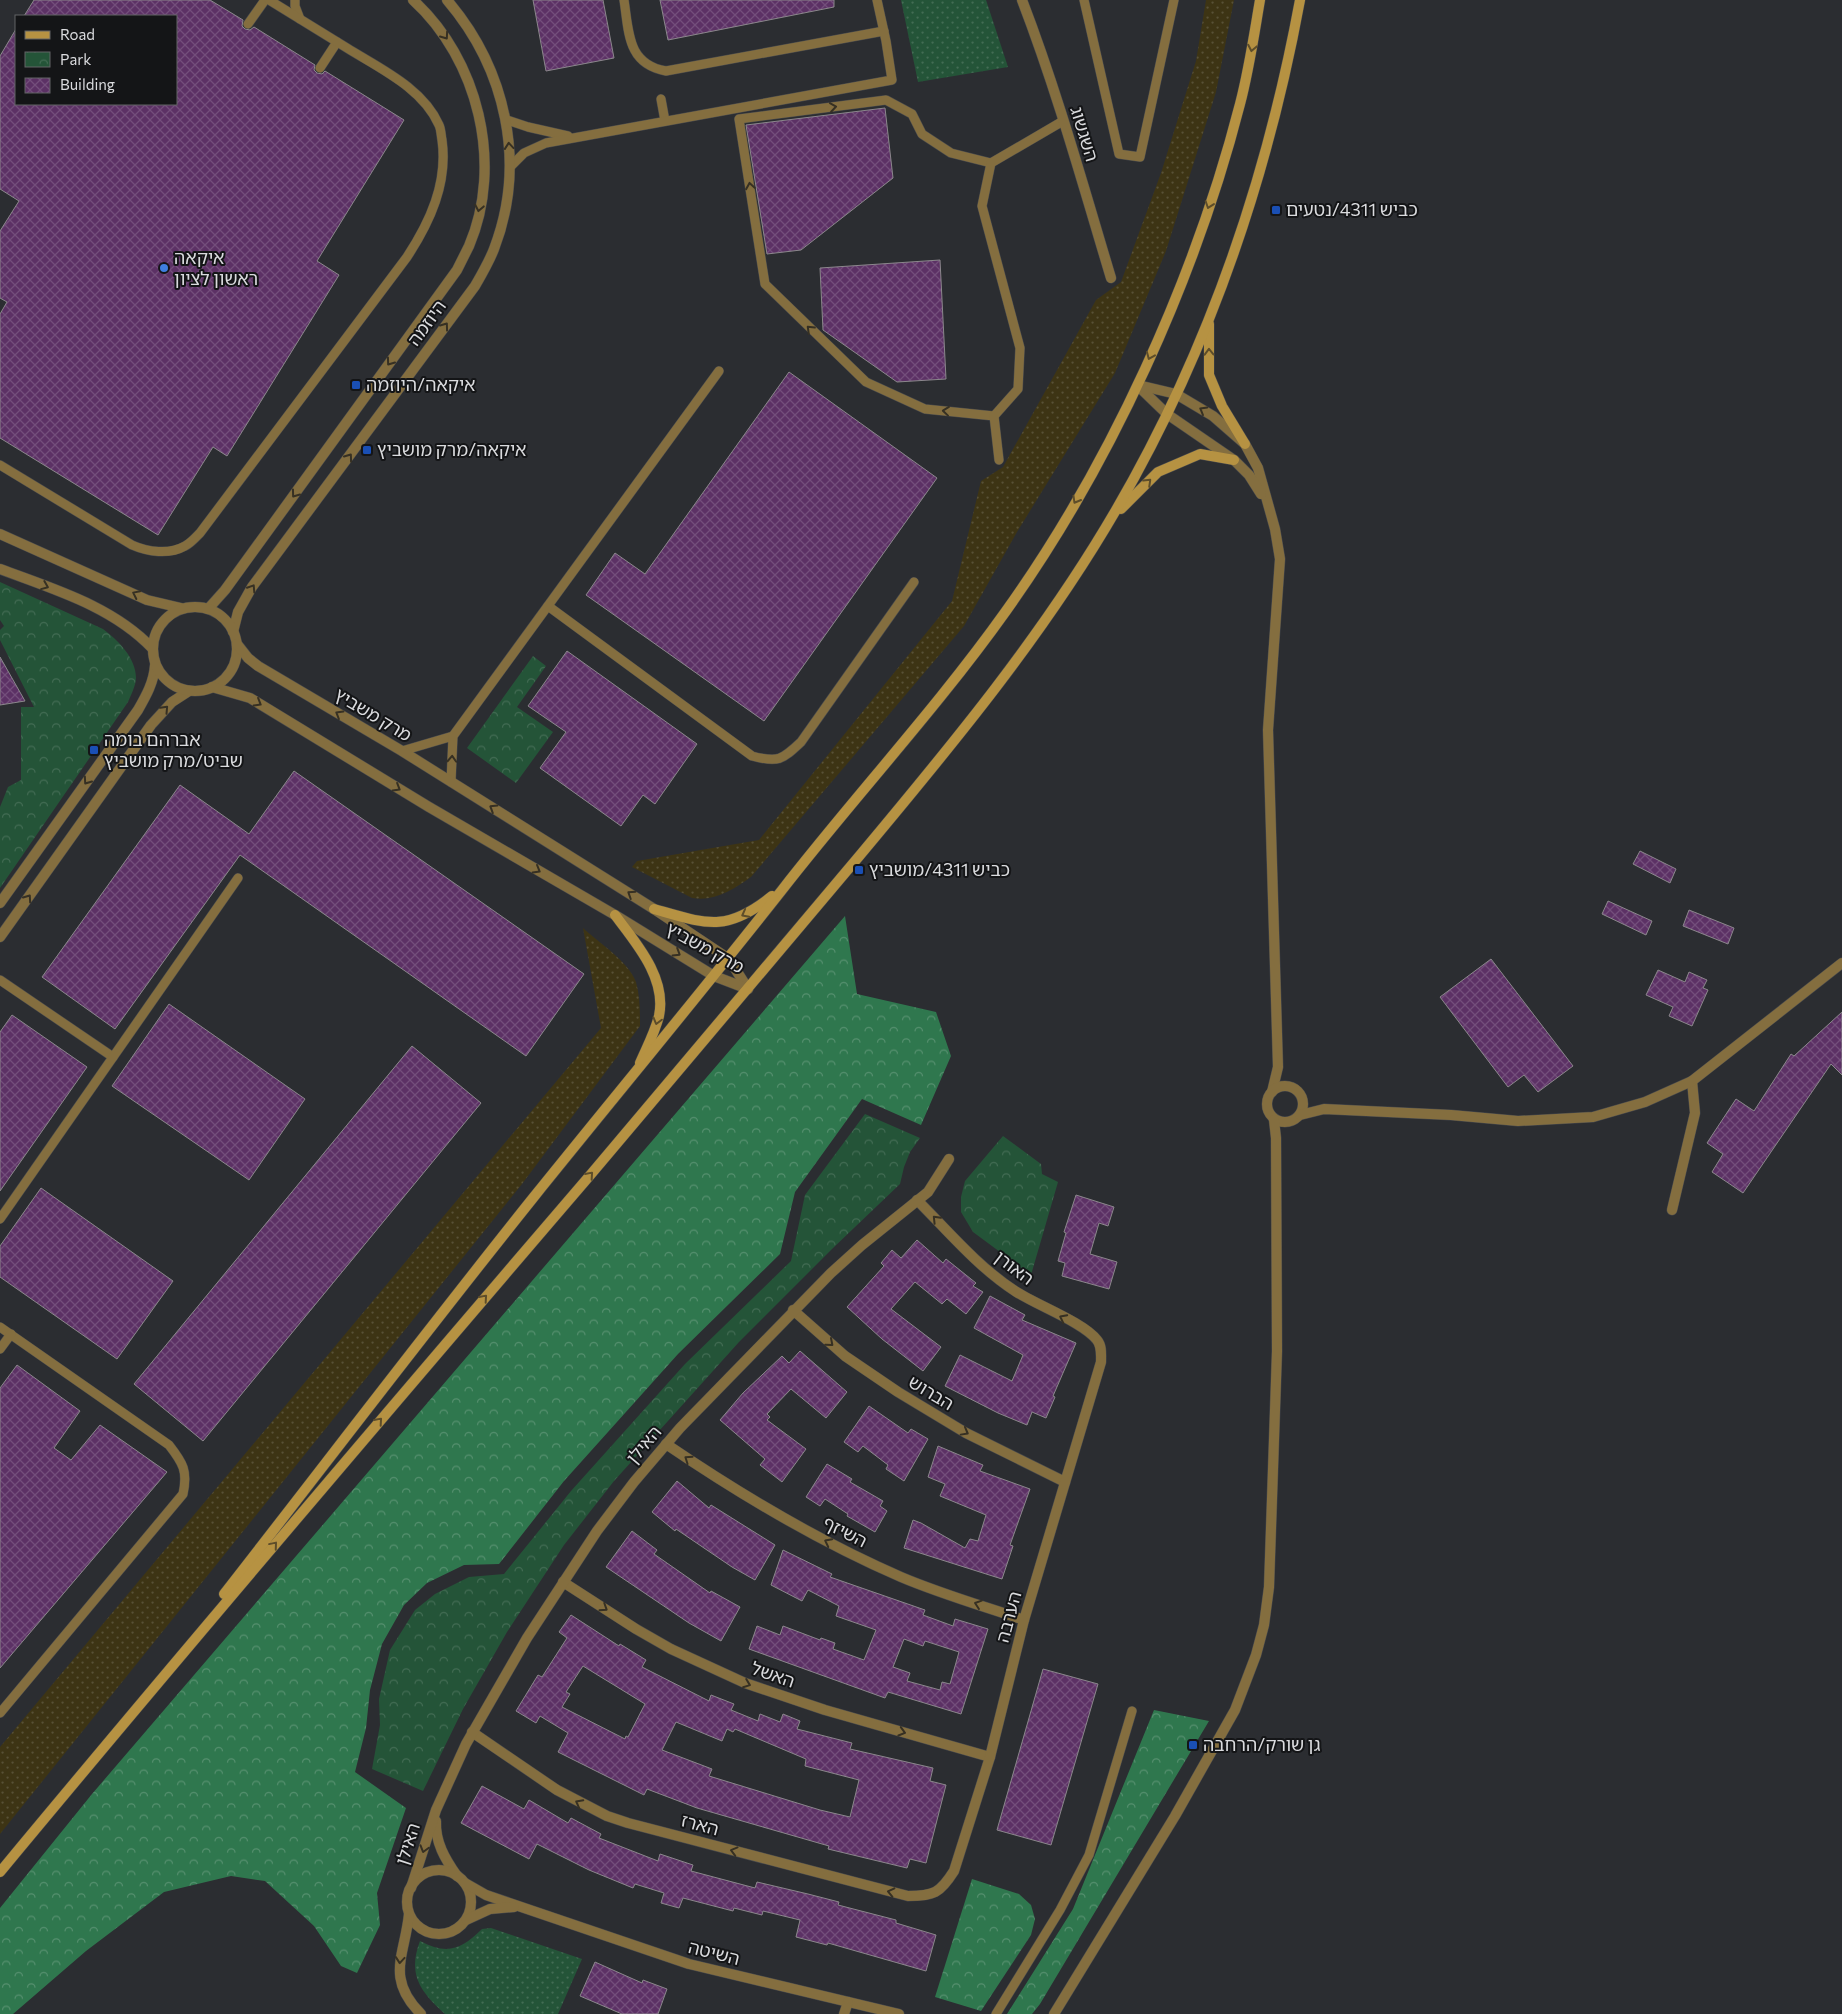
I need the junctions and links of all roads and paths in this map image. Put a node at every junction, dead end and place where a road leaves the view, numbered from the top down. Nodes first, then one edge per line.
1 (267, 0) edge
2 (295, 0) edge
3 (413, 0) edge
4 (447, 0) edge
5 (624, 0) edge
6 (877, 0) edge
7 (1022, 0) edge
8 (1084, 0) edge
9 (1174, 0) edge
10 (1260, 0) edge
11 (1300, 0) edge
12 (300, 20) junction
13 (248, 24) dead end
14 (884, 30) junction
15 (337, 42) junction
16 (320, 68) dead end
17 (661, 98) dead end
18 (506, 120) junction
19 (665, 120) junction
20 (1063, 121) junction
21 (573, 137) junction
22 (990, 163) junction
23 (511, 166) junction
24 (1111, 278) dead end
25 (1209, 320) junction
26 (719, 371) dead end
27 (1138, 385) junction
28 (1176, 394) junction
29 (1167, 414) junction
30 (994, 416) junction
31 (1245, 444) junction
32 (999, 460) dead end
33 (1234, 460) junction
34 (0, 465) edge
35 (1268, 504) junction
36 (1113, 516) junction
37 (0, 534) edge
38 (0, 569) edge
39 (914, 582) dead end
40 (548, 606) junction
41 (182, 608) junction
42 (208, 609) junction
43 (233, 632) junction
44 (236, 644) junction
45 (152, 648) junction
46 (156, 665) junction
47 (212, 687) junction
48 (189, 691) junction
49 (453, 736) junction
50 (402, 751) junction
51 (451, 782) junction
52 (238, 878) dead end
53 (785, 886) junction
54 (0, 903) edge
55 (654, 909) junction
56 (615, 915) junction
57 (0, 937) edge
58 (729, 958) junction
59 (1842, 963) edge
60 (714, 976) junction
61 (0, 980) edge
62 (748, 989) junction
63 (113, 1057) junction
64 (1278, 1066) junction
65 (634, 1076) junction
66 (1692, 1080) junction
67 (1290, 1086) junction
68 (1272, 1092) junction
69 (1302, 1098) junction
70 (1324, 1109) junction
71 (1300, 1115) junction
72 (1274, 1120) junction
73 (1286, 1123) junction
74 (1276, 1138) junction
75 (949, 1158) dead end
76 (917, 1200) junction
77 (1672, 1210) dead end
78 (0, 1219) edge
79 (793, 1310) junction
80 (0, 1327) edge
81 (10, 1334) junction
82 (1101, 1347) joint
83 (0, 1349) edge
84 (666, 1444) junction
85 (1065, 1482) junction
86 (563, 1582) junction
87 (1024, 1620) junction
88 (1132, 1711) dead end
89 (0, 1712) edge
90 (118, 1730) junction
91 (472, 1732) junction
92 (990, 1757) junction
93 (436, 1810) junction
94 (0, 1872) edge
95 (461, 1880) junction
96 (411, 1888) junction
97 (938, 1891) joint
98 (525, 1907) junction
99 (409, 1913) junction
100 (466, 1920) junction
101 (848, 2002) junction
102 (421, 2014) edge
103 (844, 2014) edge
104 (899, 2014) edge
105 (996, 2014) edge
106 (1054, 2014) edge

1 - 12 lane
1 - 13 lane
2 - 12 lane
3 -> 42 street, היוזמה
4 - 18 street, היוזמה
5 - 14 lane
6 - 14 lane
7 - 20 street, השגשוג
8 - 9 lane
10 -> 27 main road
11 - 25 main road
12 - 15 lane
14 - 19 lane
15 - 16 lane
15 - 34 lane
17 - 19 lane
18 - 21 lane
23 -> 18 street, היוזמה
19 - 21 lane
20 - 22 lane
20 - 24 street, השגשוג
21 - 23 lane
22 - 30 lane
30 -> 22 lane
43 -> 23 street, היוזמה
25 - 28 main road
31 -> 25 main road
26 - 40 lane
27 - 28 street
27 - 29 street
27 -> 53 main road
28 - 29 main road
31 -> 28 street
29 - 33 street
29 - 36 main road
30 - 32 lane
31 - 35 street
33 - 35 street
36 -> 33 main road
35 - 64 street
36 - 62 main road
41 -> 37 street
38 -> 45 street
39 - 40 lane
40 - 49 lane
41 - 42 street
41 - 45 street
42 - 43 street, מרק משביץ
43 - 44 street, מרק משביץ
44 - 47 street, מרק משביץ
50 -> 44 street, מרק משביץ
45 - 46 street
46 - 48 street
46 -> 54 street
47 - 48 street, מרק משביץ
47 -> 56 street, מרק משביץ
57 -> 48 street
49 - 50 lane
51 -> 49 lane
50 - 51 street, מרק משביץ
55 -> 51 street, מרק משביץ
52 - 63 lane
53 -> 55 main road
53 - 58 main road
55 - 58 street, מרק משביץ
56 -> 60 street, מרק משביץ
56 -> 65 main road
58 - 60 main road
58 - 62 street, מרק משביץ
59 - 66 street
60 - 62 street, מרק משביץ
60 - 65 main road
61 - 63 lane
90 -> 62 main road
63 - 78 lane
64 - 67 street
64 - 68 street
65 - 90 main road
66 - 70 street
66 - 77 street
67 - 68 street
67 - 69 street
68 - 72 street
69 - 70 street
69 - 71 street
70 - 71 street
71 - 73 street
72 - 73 street
72 - 74 street
73 - 74 street
74 - 106 street
75 - 76 street, האילן
76 - 79 street, האילן
82 -> 76 street, האורן
79 - 84 street, האילן
79 -> 85 street, הברוש
80 - 81 lane
81 - 83 lane
81 - 89 lane
82 - 85 street, הערבה
84 - 86 street, האילן
87 -> 84 street, השיזף
85 - 87 street, הערבה
86 - 91 street, האילן
86 -> 92 street, האשל
87 - 92 street, הערבה
88 - 105 lane
90 - 94 main road
91 - 93 street, האילן
97 -> 91 street, הארז
92 - 97 street, הערבה
93 - 95 street, האילן
93 -> 96 street, האילן
95 - 96 street
95 - 98 street, השיטה
95 - 100 street
96 - 99 street
98 - 100 street, השיטה
98 - 101 street, השיטה
99 - 100 street
99 -> 102 street
101 - 103 street
101 - 104 street, השיטה

